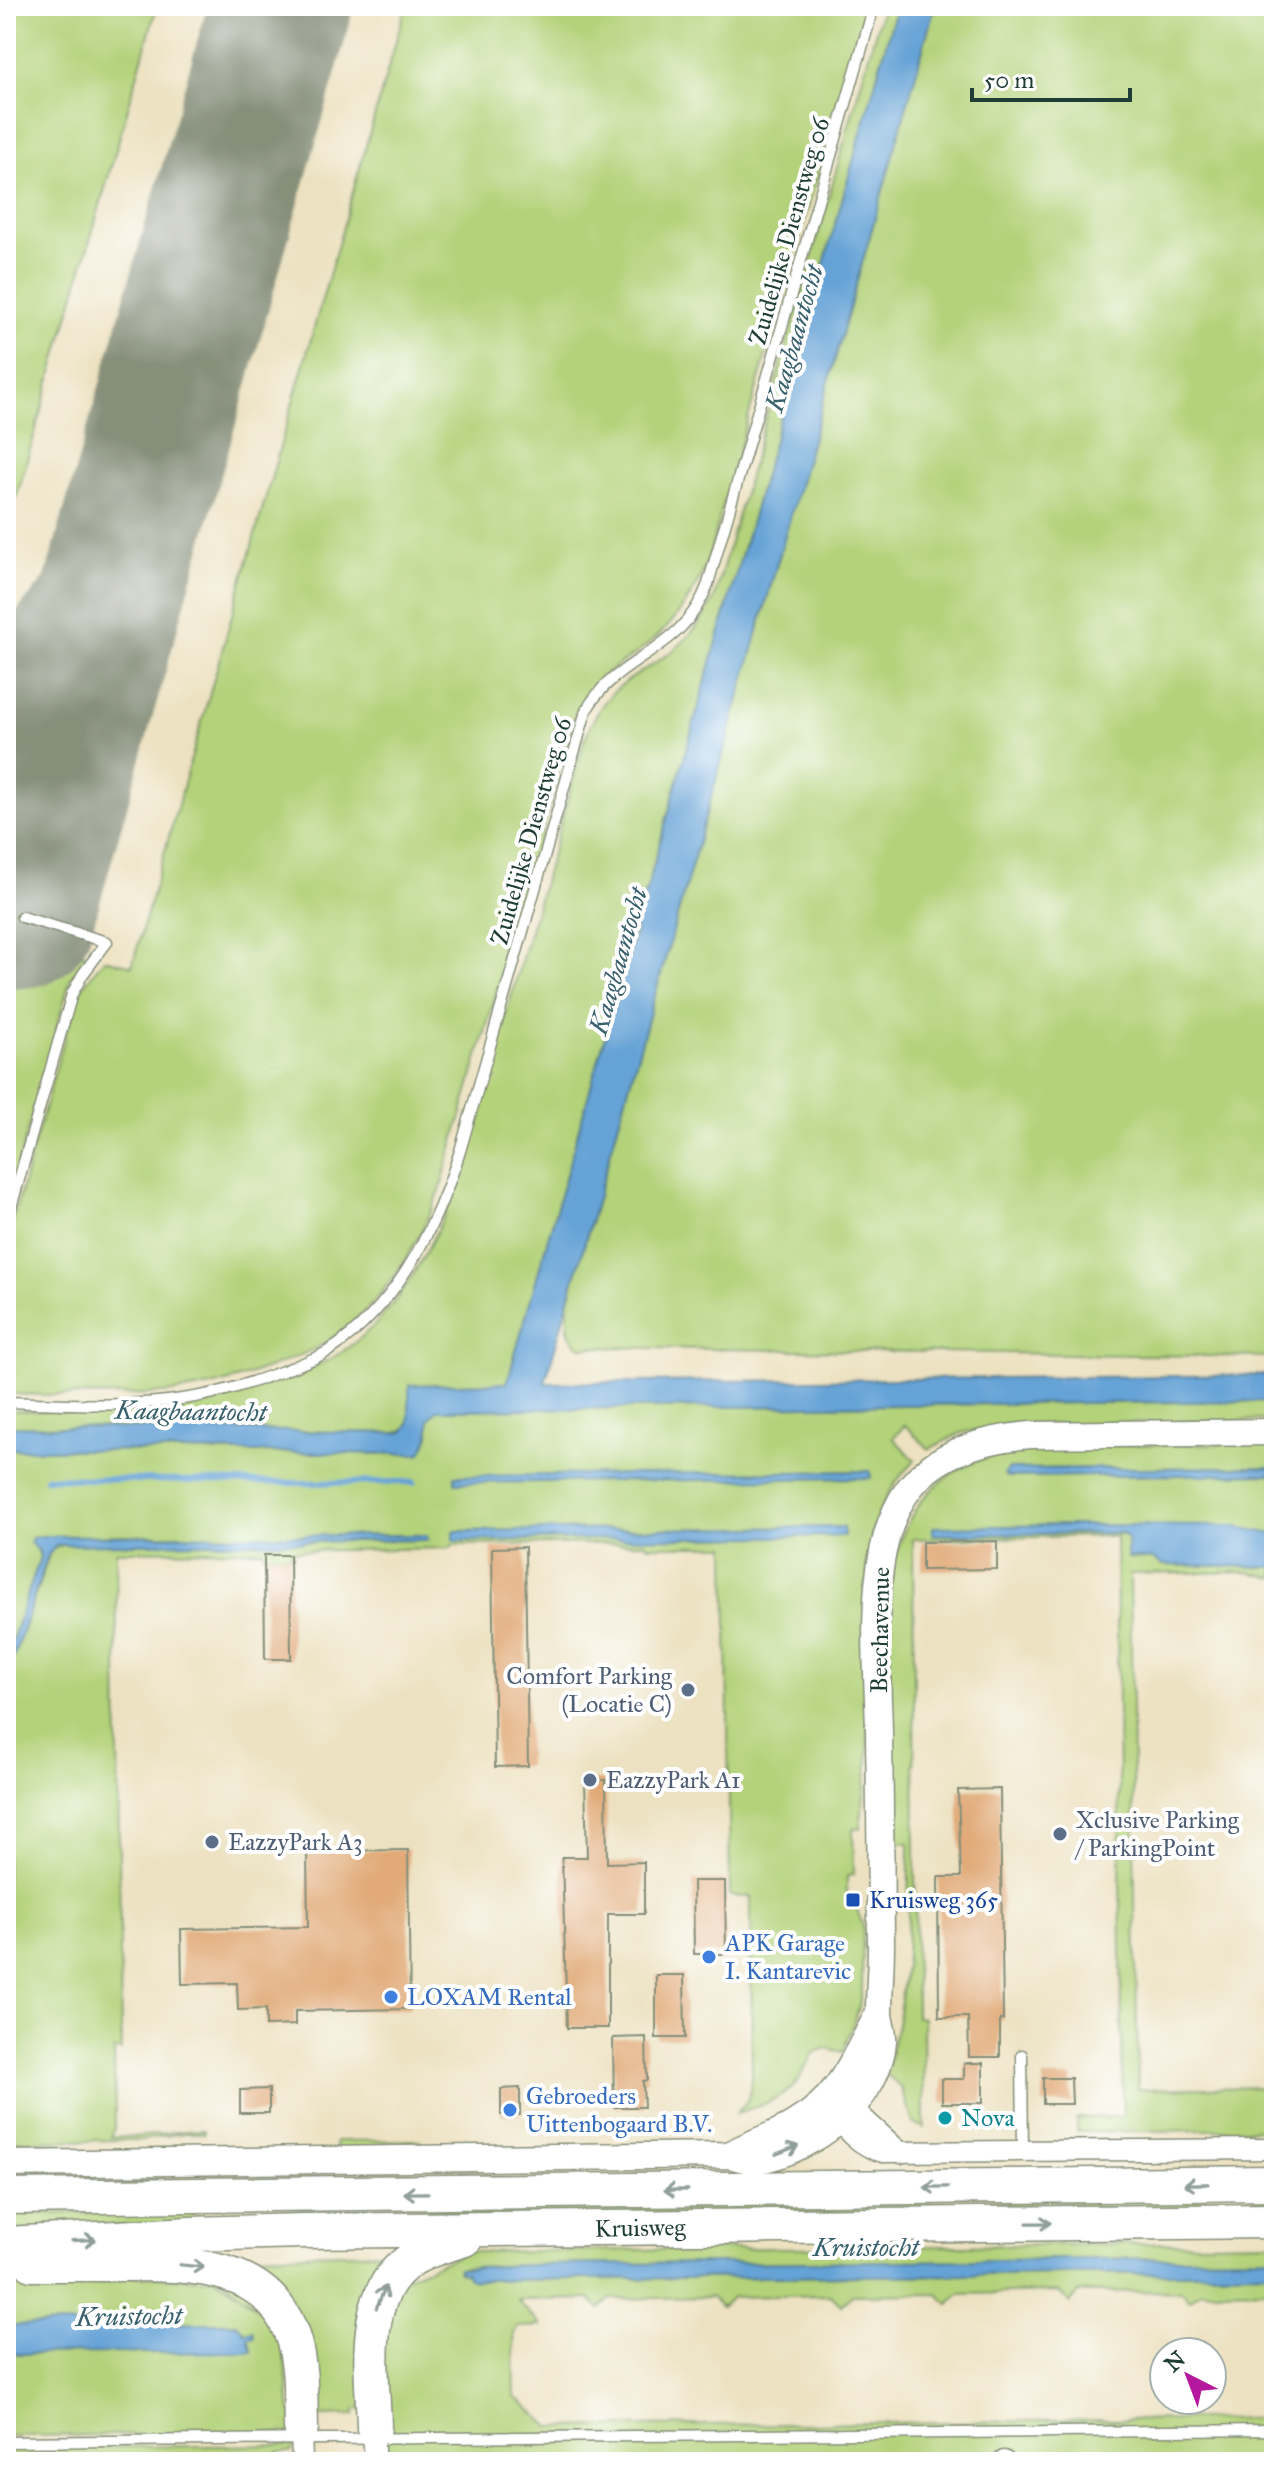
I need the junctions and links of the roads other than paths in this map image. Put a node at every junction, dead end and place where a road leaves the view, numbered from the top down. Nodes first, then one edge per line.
1 (874, 6) edge
2 (22, 917) dead end
3 (6, 1225) edge
4 (6, 1402) edge
5 (1274, 1432) edge
6 (1022, 2055) dead end
7 (840, 2109) junction
8 (1274, 2149) edge
9 (1023, 2152) junction
10 (6, 2164) edge
11 (1274, 2183) edge
12 (6, 2197) edge
13 (1274, 2221) edge
14 (492, 2229) junction
15 (6, 2244) edge
16 (6, 2264) edge
17 (1274, 2430) edge
18 (374, 2433) junction
19 (301, 2434) junction
20 (6, 2442) edge
21 (302, 2462) edge
22 (374, 2462) edge

1 - 4 lane, Zuidelijke Dienstweg 06
2 - 3 lane
5 - 7 street, Beechavenue
6 - 9 lane
7 - 9 street
7 - 10 street
8 - 9 street
11 -> 12 highway, Kruisweg
14 -> 13 highway, Kruisweg
15 -> 14 highway, Kruisweg
18 -> 14 highway
16 -> 19 highway
17 - 18 lane
18 - 19 lane
18 - 22 street
19 - 20 lane
19 - 21 street

